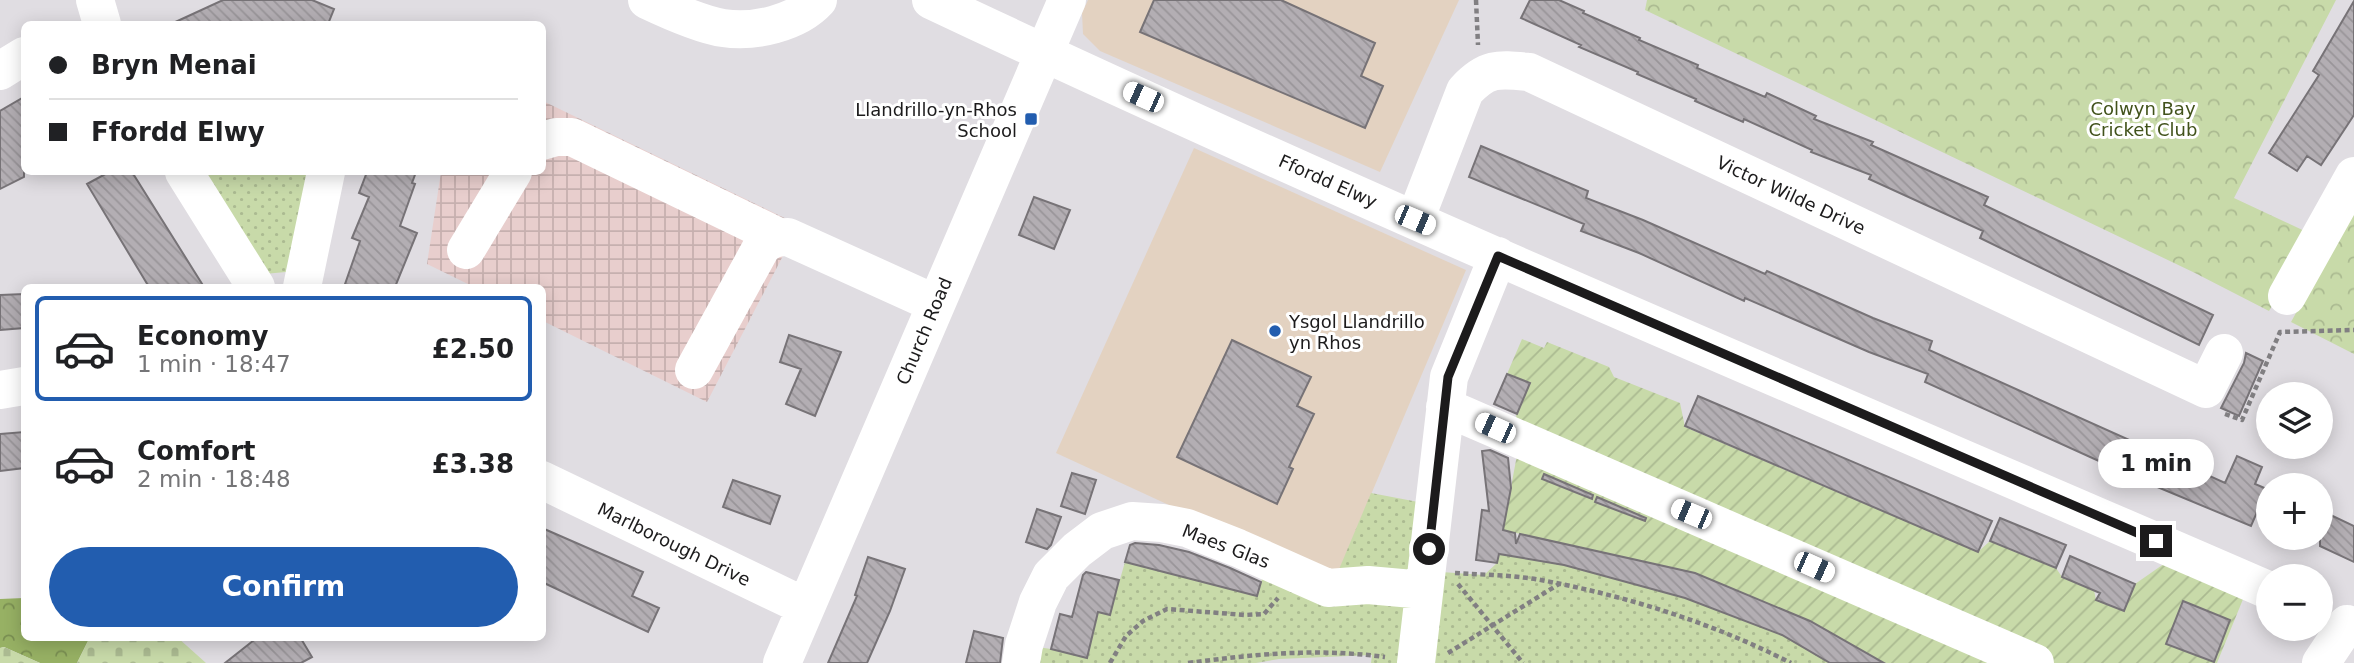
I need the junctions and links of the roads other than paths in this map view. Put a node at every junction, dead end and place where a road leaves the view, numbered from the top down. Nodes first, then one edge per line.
1 (95, 0) edge
2 (647, 0) edge
3 (818, 0) edge
4 (931, 0) edge
5 (1068, 0) edge
6 (101, 21) edge
7 (1044, 53) junction
8 (21, 58) edge
9 (0, 71) edge
10 (546, 140) edge
11 (186, 175) edge
12 (325, 175) edge
13 (511, 175) edge
14 (2354, 176) edge
15 (1415, 220) junction
16 (779, 237) junction
17 (466, 250) dead end
18 (1498, 256) junction
19 (254, 284) edge
20 (303, 284) edge
21 (2287, 296) dead end
22 (936, 304) junction
23 (2224, 353) dead end
24 (694, 370) dead end
25 (21, 386) edge
26 (0, 390) edge
27 (1445, 407) junction
28 (546, 482) edge
29 (2256, 585) edge
30 (1424, 590) junction
31 (806, 607) junction
32 (2341, 621) edge
33 (1424, 660) edge
34 (782, 663) edge
35 (1021, 663) edge
36 (2035, 663) edge
37 (2321, 663) edge

1 - 6 street
2 - 3 street
4 - 7 street, Ffordd Elwy
5 - 7 street, Church Road
7 - 15 street, Ffordd Elwy
7 - 22 street, Church Road
8 - 9 street
10 - 16 street
11 - 19 street
12 - 20 street
13 - 17 street
14 - 21 street
15 - 18 street, Ffordd Elwy
15 - 23 street, Victor Wilde Drive
16 - 22 street
16 - 24 street
18 - 27 street
18 - 29 street, Ffordd Elwy
22 - 31 street, Church Road
25 - 26 street
27 - 30 street
27 - 36 street
28 - 31 street, Marlborough Drive
30 - 33 street
30 - 35 street, Maes Glas
31 - 34 street, Church Road
32 - 37 street

